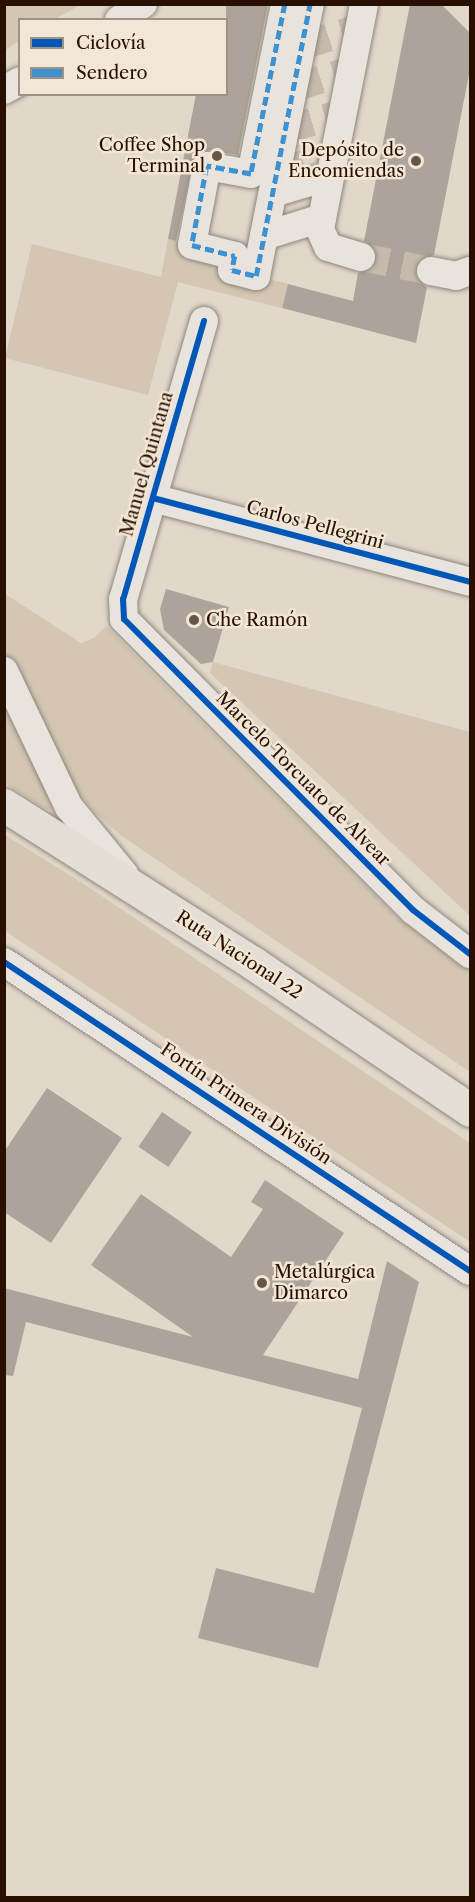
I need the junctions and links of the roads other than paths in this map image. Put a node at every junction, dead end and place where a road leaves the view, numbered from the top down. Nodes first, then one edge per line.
1 (143, 4) edge
2 (285, 4) edge
3 (310, 4) edge
4 (364, 4) edge
5 (122, 18) edge
6 (18, 82) edge
7 (4, 90) edge
8 (326, 197) junction
9 (268, 214) junction
10 (361, 257) tunnel mouth
11 (430, 271) tunnel mouth
12 (471, 272) edge
13 (204, 321) dead end
14 (153, 498) junction
15 (471, 582) edge
16 (122, 616) joint
17 (4, 671) edge
18 (4, 805) edge
19 (133, 885) junction
20 (471, 954) edge
21 (4, 962) edge
22 (471, 1110) edge
23 (471, 1271) edge

1 - 5 street
2 - 9 street
3 - 9 street
4 - 8 street
6 - 7 street
8 - 9 street
8 - 9 street
8 - 10 street
11 - 12 street
13 - 14 street, Manuel Quintana
14 - 15 street, Carlos Pellegrini
14 - 16 street, Manuel Quintana
16 - 20 street, Marcelo Torcuato de Alvear
17 - 19 street
18 - 19 highway, Ruta Nacional 22
19 - 22 highway, Ruta Nacional 22
21 - 23 street, Fortín Primera División

